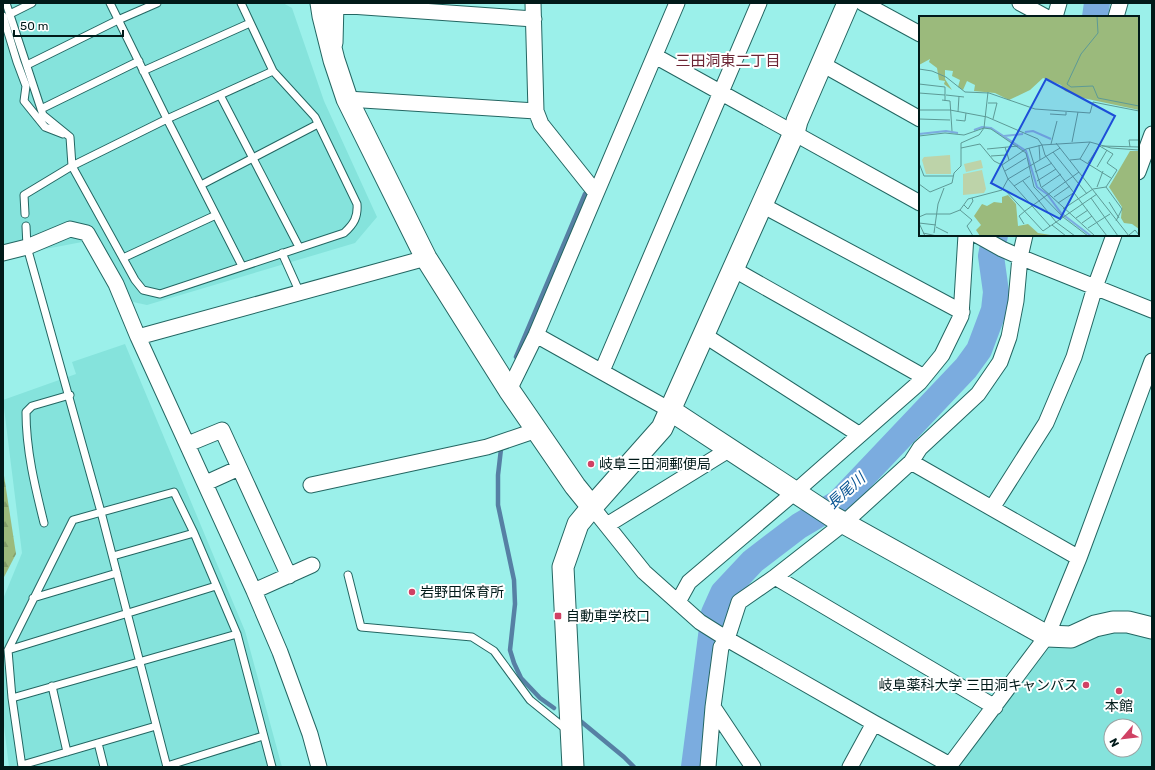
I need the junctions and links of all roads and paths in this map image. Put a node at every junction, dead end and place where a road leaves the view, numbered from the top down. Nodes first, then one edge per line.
1 (6, 3) edge
2 (32, 3) edge
3 (110, 3) edge
4 (157, 3) edge
5 (241, 3) edge
6 (533, 3) edge
7 (678, 3) edge
8 (759, 3) edge
9 (848, 3) edge
10 (863, 3) edge
11 (1020, 3) edge
12 (1059, 3) edge
13 (1120, 3) edge
14 (331, 4) edge
15 (7, 15) edge
16 (1044, 16) edge
17 (1055, 16) edge
18 (1116, 16) edge
19 (534, 19) junction
20 (118, 20) junction
21 (250, 23) junction
22 (919, 33) edge
23 (655, 56) junction
24 (138, 61) junction
25 (822, 64) junction
26 (27, 65) junction
27 (143, 71) junction
28 (273, 71) junction
29 (721, 92) junction
30 (220, 95) junction
31 (347, 99) junction
32 (41, 109) junction
33 (536, 111) junction
34 (919, 117) edge
35 (167, 119) junction
36 (318, 124) junction
37 (794, 133) junction
38 (1152, 134) edge
39 (70, 137) junction
40 (253, 158) junction
41 (72, 166) junction
42 (1139, 169) edge
43 (201, 185) junction
44 (596, 193) junction
45 (919, 202) edge
46 (762, 205) junction
47 (25, 214) dead end
48 (216, 215) junction
49 (26, 226) dead end
50 (966, 236) edge
51 (1026, 236) edge
52 (1114, 236) edge
53 (980, 237) edge
54 (27, 247) junction
55 (299, 247) junction
56 (3, 253) edge
57 (282, 253) junction
58 (1020, 257) junction
59 (124, 258) junction
60 (426, 258) junction
61 (242, 266) junction
62 (733, 269) junction
63 (1095, 287) junction
64 (300, 293) junction
65 (1152, 310) edge
66 (962, 312) junction
67 (536, 335) junction
68 (704, 335) junction
69 (138, 337) junction
70 (1152, 361) edge
71 (602, 372) junction
72 (924, 378) junction
73 (509, 390) junction
74 (70, 395) junction
75 (670, 410) junction
76 (536, 430) junction
77 (860, 435) junction
78 (188, 444) junction
79 (730, 449) junction
80 (911, 462) junction
81 (240, 468) junction
82 (206, 484) junction
83 (311, 485) dead end
84 (795, 492) junction
85 (592, 507) junction
86 (992, 508) junction
87 (101, 512) junction
88 (839, 520) junction
89 (44, 523) dead end
90 (607, 526) junction
91 (194, 533) junction
92 (113, 556) junction
93 (1079, 558) junction
94 (312, 565) dead end
95 (117, 573) junction
96 (348, 575) dead end
97 (289, 576) junction
98 (775, 577) junction
99 (216, 586) junction
100 (254, 591) junction
101 (34, 598) junction
102 (678, 602) junction
103 (127, 613) junction
104 (1152, 628) edge
105 (237, 634) junction
106 (723, 636) junction
107 (1047, 636) junction
108 (8, 650) junction
109 (140, 661) junction
110 (52, 686) junction
111 (12, 698) junction
112 (713, 707) junction
113 (995, 707) junction
114 (874, 723) junction
115 (156, 726) junction
116 (572, 734) junction
117 (263, 736) junction
118 (98, 743) junction
119 (67, 752) junction
120 (22, 766) edge
121 (167, 766) edge
122 (950, 766) edge
123 (104, 767) edge
124 (272, 767) edge
125 (320, 767) edge
126 (573, 767) edge
127 (708, 767) edge
128 (753, 767) edge
129 (850, 767) edge

1 - 15 lane
2 - 15 lane
3 - 20 lane
4 - 20 lane
5 - 21 lane
6 - 19 street
7 - 23 street
8 - 29 street
9 - 25 street
10 - 22 street
11 - 16 street
12 - 17 street
13 - 18 street
14 - 19 street
14 - 31 street
15 - 26 lane
15 - 39 lane
19 - 33 street
20 - 24 lane
20 - 26 lane
21 - 27 lane
21 - 28 lane
23 - 29 street
23 - 44 street
24 - 27 lane
24 - 32 lane
25 - 34 street
25 - 37 street
26 - 32 lane
27 - 35 lane
28 - 30 lane
28 - 36 lane
29 - 37 street
29 - 71 street
30 - 35 lane
30 - 40 lane
31 - 33 street
31 - 60 street
32 - 39 lane
33 - 44 street
35 - 41 lane
35 - 43 lane
36 - 40 lane
36 - 55 lane
37 - 45 street
37 - 46 street
38 - 42 street
39 - 41 lane
40 - 43 lane
40 - 55 lane
41 - 47 lane
41 - 59 lane
43 - 48 lane
44 - 67 street
46 - 62 street
46 - 66 street
48 - 59 lane
48 - 61 lane
49 - 54 lane
50 - 66 street
51 - 58 street
52 - 63 street
53 - 58 street
54 - 56 street
54 - 69 street
54 - 74 lane
55 - 57 lane
57 - 61 lane
57 - 64 lane
58 - 63 street
58 - 80 street
59 - 61 lane
60 - 64 street
60 - 73 street
62 - 68 street
62 - 72 street
63 - 65 street
63 - 86 street
64 - 69 street
66 - 72 street
67 - 71 street
67 - 73 street
68 - 75 street
68 - 77 street
69 - 78 street
70 - 93 street
71 - 75 street
72 - 77 street
73 - 76 street
74 - 87 lane
74 - 89 lane
75 - 79 street
75 - 85 street
76 - 83 street
76 - 85 street
77 - 84 street
78 - 81 street
78 - 82 street
79 - 84 street
79 - 90 street
80 - 86 street
80 - 88 street
81 - 82 street
81 - 97 street
82 - 100 street
84 - 88 street
84 - 102 street
85 - 90 street
85 - 116 street
86 - 93 street
87 - 91 lane
87 - 92 lane
87 - 101 lane
88 - 98 street
88 - 107 street
90 - 102 street
91 - 92 lane
91 - 99 lane
92 - 95 lane
93 - 107 street
94 - 97 street
95 - 101 lane
95 - 103 lane
96 - 116 lane
97 - 100 street
98 - 106 street
98 - 113 street
99 - 103 lane
99 - 105 lane
100 - 125 street
101 - 108 lane
102 - 106 street
103 - 108 lane
103 - 109 lane
104 - 107 street
105 - 109 lane
105 - 117 lane
106 - 112 street
106 - 114 street
107 - 113 street
108 - 111 lane
109 - 110 lane
109 - 115 lane
110 - 111 lane
110 - 119 lane
111 - 120 lane
112 - 127 street
112 - 128 street
113 - 122 street
114 - 122 street
114 - 129 street
115 - 118 lane
115 - 121 lane
116 - 126 street
117 - 121 lane
117 - 124 lane
118 - 119 lane
118 - 123 lane
119 - 120 lane

